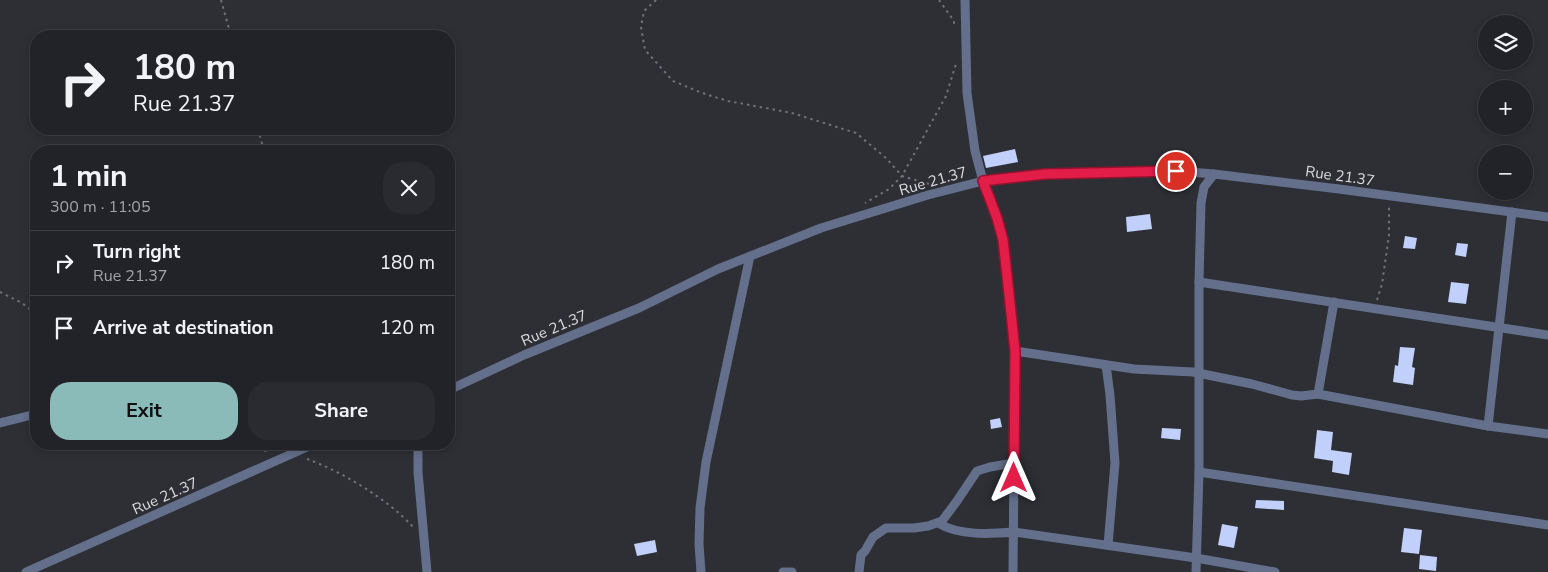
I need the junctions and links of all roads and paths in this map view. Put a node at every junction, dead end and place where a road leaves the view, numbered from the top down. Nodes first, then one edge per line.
1 (221, 0) edge
2 (656, 0) edge
3 (939, 0) edge
4 (965, 0) edge
5 (229, 30) edge
6 (956, 31) dead end
7 (957, 60) dead end
8 (1214, 174) junction
9 (902, 176) junction
10 (983, 181) junction
11 (930, 184) dead end
12 (1389, 196) junction
13 (859, 206) dead end
14 (1512, 212) junction
15 (1548, 217) edge
16 (750, 256) junction
17 (1199, 282) junction
18 (0, 292) edge
19 (1334, 302) junction
20 (1371, 307) junction
21 (30, 309) edge
22 (1499, 328) junction
23 (1548, 335) edge
24 (1015, 351) junction
25 (1106, 365) junction
26 (1200, 373) junction
27 (455, 387) edge
28 (1318, 394) junction
29 (30, 415) edge
30 (0, 422) edge
31 (1488, 426) junction
32 (1548, 434) edge
33 (258, 450) edge
34 (301, 450) edge
35 (418, 450) edge
36 (274, 453) dead end
37 (292, 454) junction
38 (1014, 463) junction
39 (1199, 472) junction
40 (938, 523) junction
41 (1548, 526) edge
42 (1014, 532) junction
43 (423, 538) junction
44 (1108, 546) junction
45 (1196, 558) junction
46 (26, 572) edge
47 (427, 572) edge
48 (701, 572) edge
49 (783, 572) edge
50 (792, 572) edge
51 (859, 572) edge
52 (1013, 572) edge
53 (1196, 572) edge
54 (1275, 572) edge

1 - 5 path
2 - 9 path
3 - 6 path
4 - 10 street
7 - 9 path
8 - 10 street, Rue 21.37
8 - 12 street, Rue 21.37
8 - 17 street
9 - 11 path
9 - 13 path
10 - 16 street, Rue 21.37
10 - 24 street
12 - 14 street, Rue 21.37
12 - 20 path
14 - 15 street, Rue 21.37
14 - 22 street
16 - 27 street, Rue 21.37
16 - 48 street
17 - 19 street
17 - 26 street
18 - 21 path
19 - 20 street
19 - 28 street
20 - 22 street
22 - 23 street
22 - 31 street
24 - 25 street
24 - 38 street
25 - 26 street
25 - 44 street
26 - 28 street
26 - 39 street
28 - 31 street
29 - 30 street
31 - 32 street
33 - 36 path
34 - 37 street, Rue 21.37
35 - 43 street
37 - 43 path
37 - 46 street, Rue 21.37
38 - 40 street
38 - 42 street
39 - 41 street
39 - 45 street
40 - 42 street
40 - 51 street
42 - 44 street
42 - 52 street
43 - 47 street
44 - 45 street
45 - 53 street
45 - 54 street
49 - 50 street

